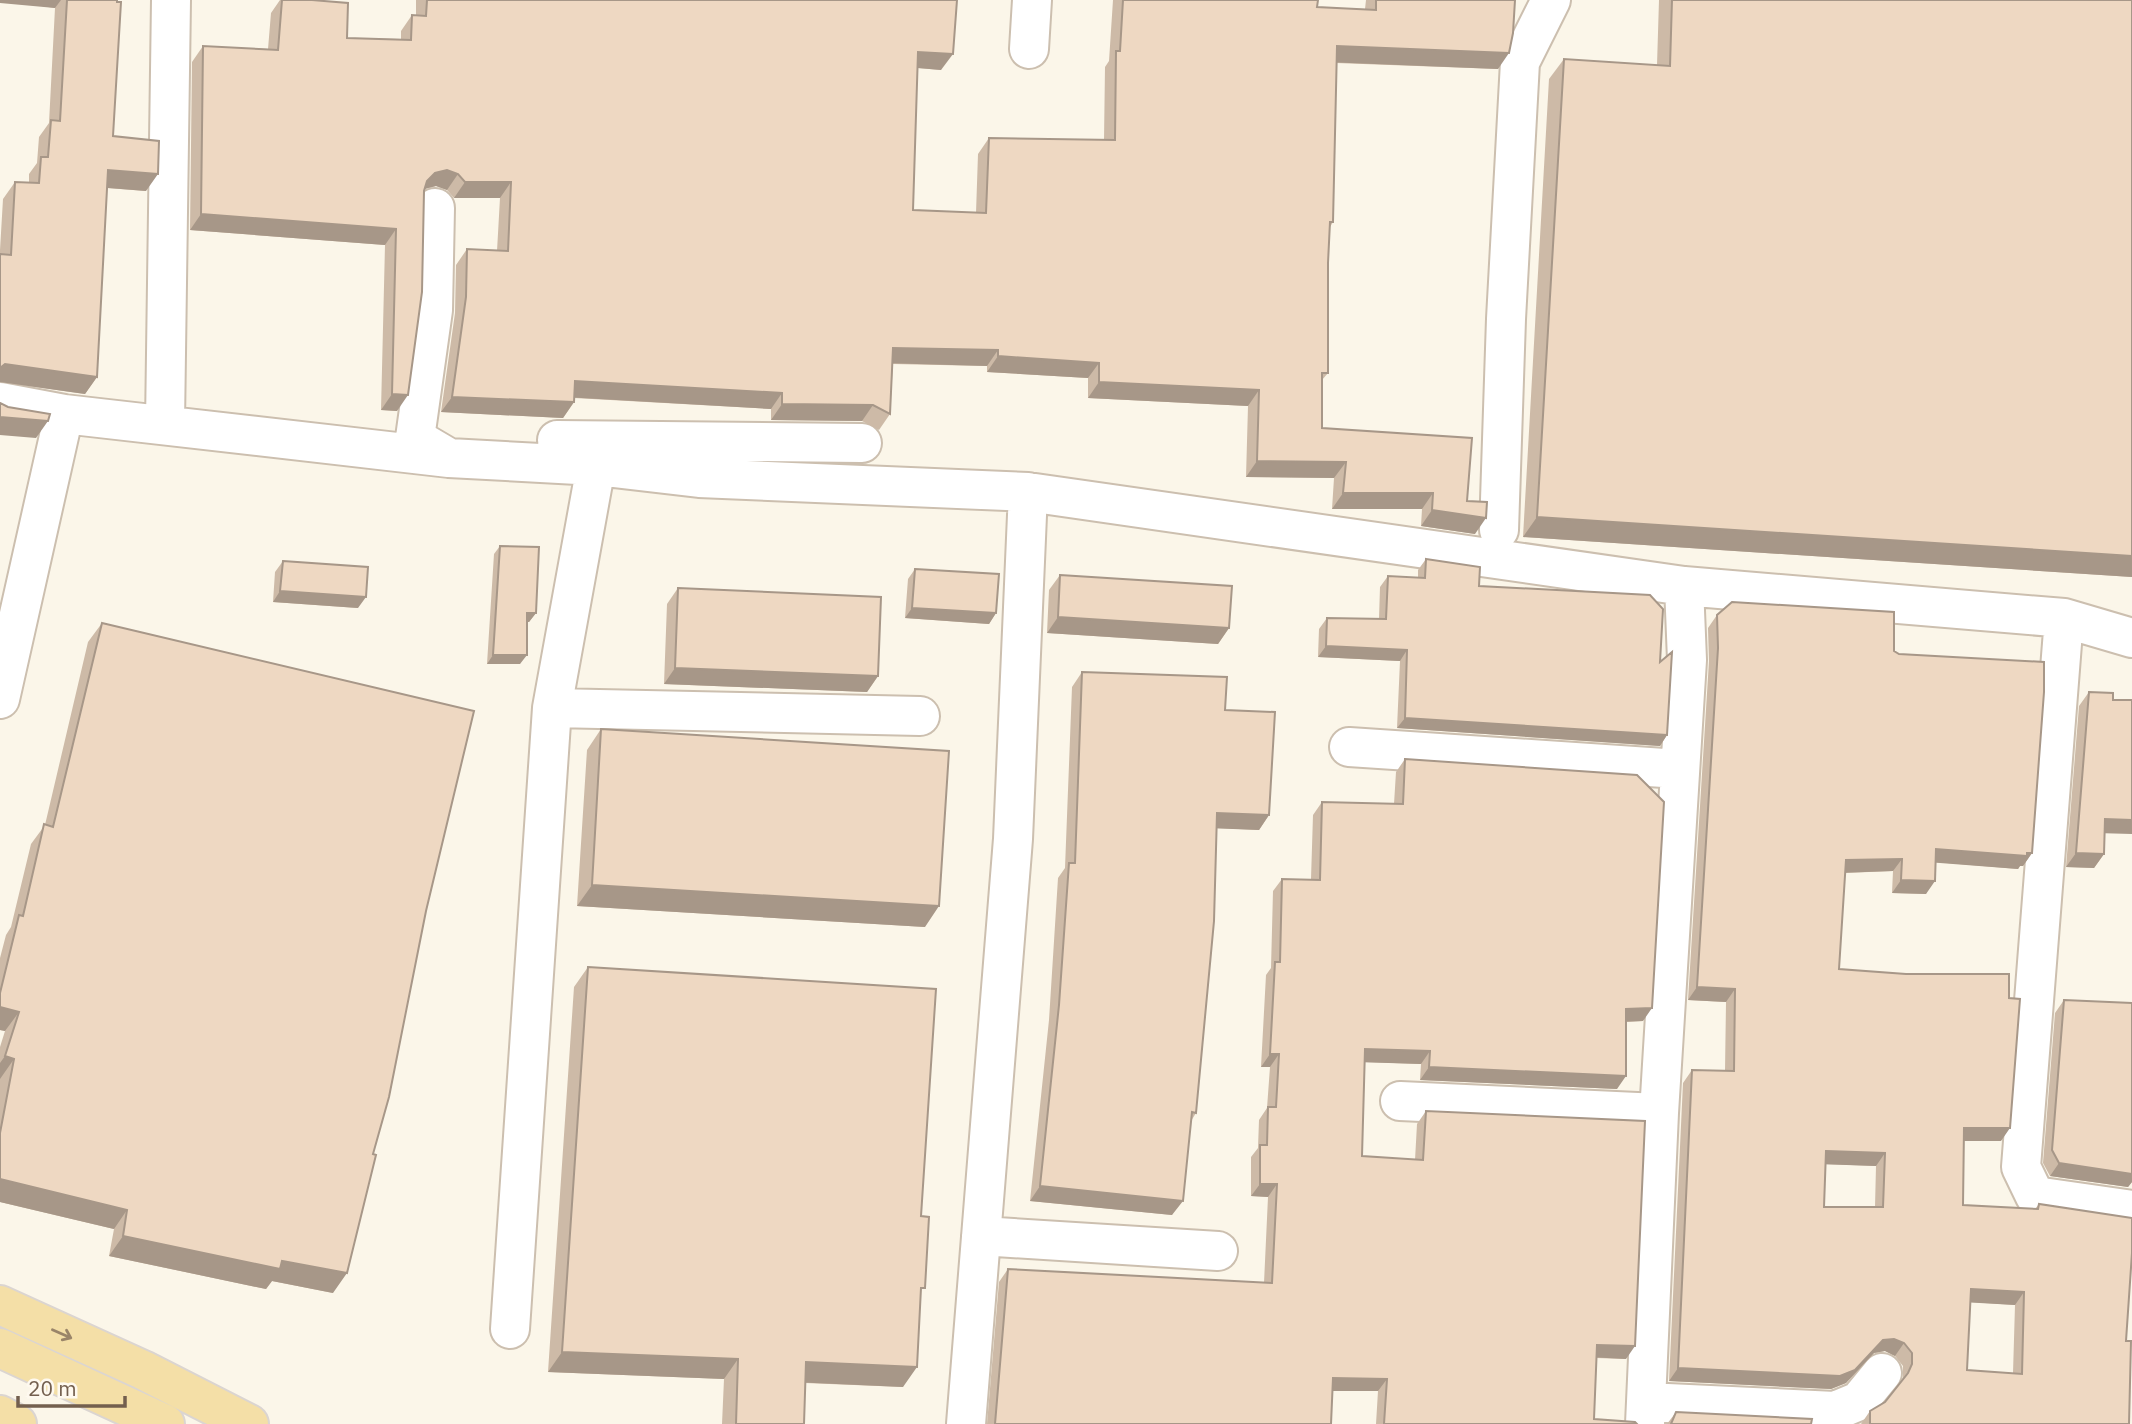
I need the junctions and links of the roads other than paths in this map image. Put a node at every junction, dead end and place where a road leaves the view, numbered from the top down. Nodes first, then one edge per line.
1 (171, 0) edge
2 (1032, 0) edge
3 (1551, 0) edge
4 (1029, 49) dead end
5 (435, 208) dead end
6 (0, 402) edge
7 (64, 414) junction
8 (165, 424) junction
9 (415, 438) junction
10 (862, 443) dead end
11 (449, 458) junction
12 (596, 466) junction
13 (1028, 492) junction
14 (1499, 530) dead end
15 (1684, 586) junction
16 (2064, 618) junction
17 (2132, 638) edge
18 (0, 699) edge
19 (552, 708) junction
20 (920, 716) dead end
21 (1349, 747) dead end
22 (1679, 769) junction
23 (1400, 1101) dead end
24 (1659, 1113) junction
25 (2132, 1210) edge
26 (981, 1237) junction
27 (1217, 1251) dead end
28 (0, 1305) edge
29 (510, 1329) dead end
30 (0, 1348) edge
31 (1882, 1373) dead end
32 (1646, 1413) edge
33 (0, 1415) edge
34 (17, 1424) edge
35 (165, 1424) edge
36 (249, 1424) edge
37 (966, 1424) edge

1 - 8 street
2 - 4 street
3 - 14 street
5 - 9 street
6 - 7 street
7 - 8 street
7 - 18 street
8 - 11 street
9 - 10 street
9 - 11 street
11 - 12 street
12 - 13 street
12 - 19 street
13 - 15 street
13 - 26 street
15 - 16 street
15 - 22 street
16 - 17 street
16 - 25 street
19 - 20 street
19 - 29 street
21 - 22 street
22 - 24 street
23 - 24 street
24 - 32 street
26 - 27 street
26 - 37 street
28 -> 36 main road
30 - 35 main road
31 - 32 street
33 - 34 main road

